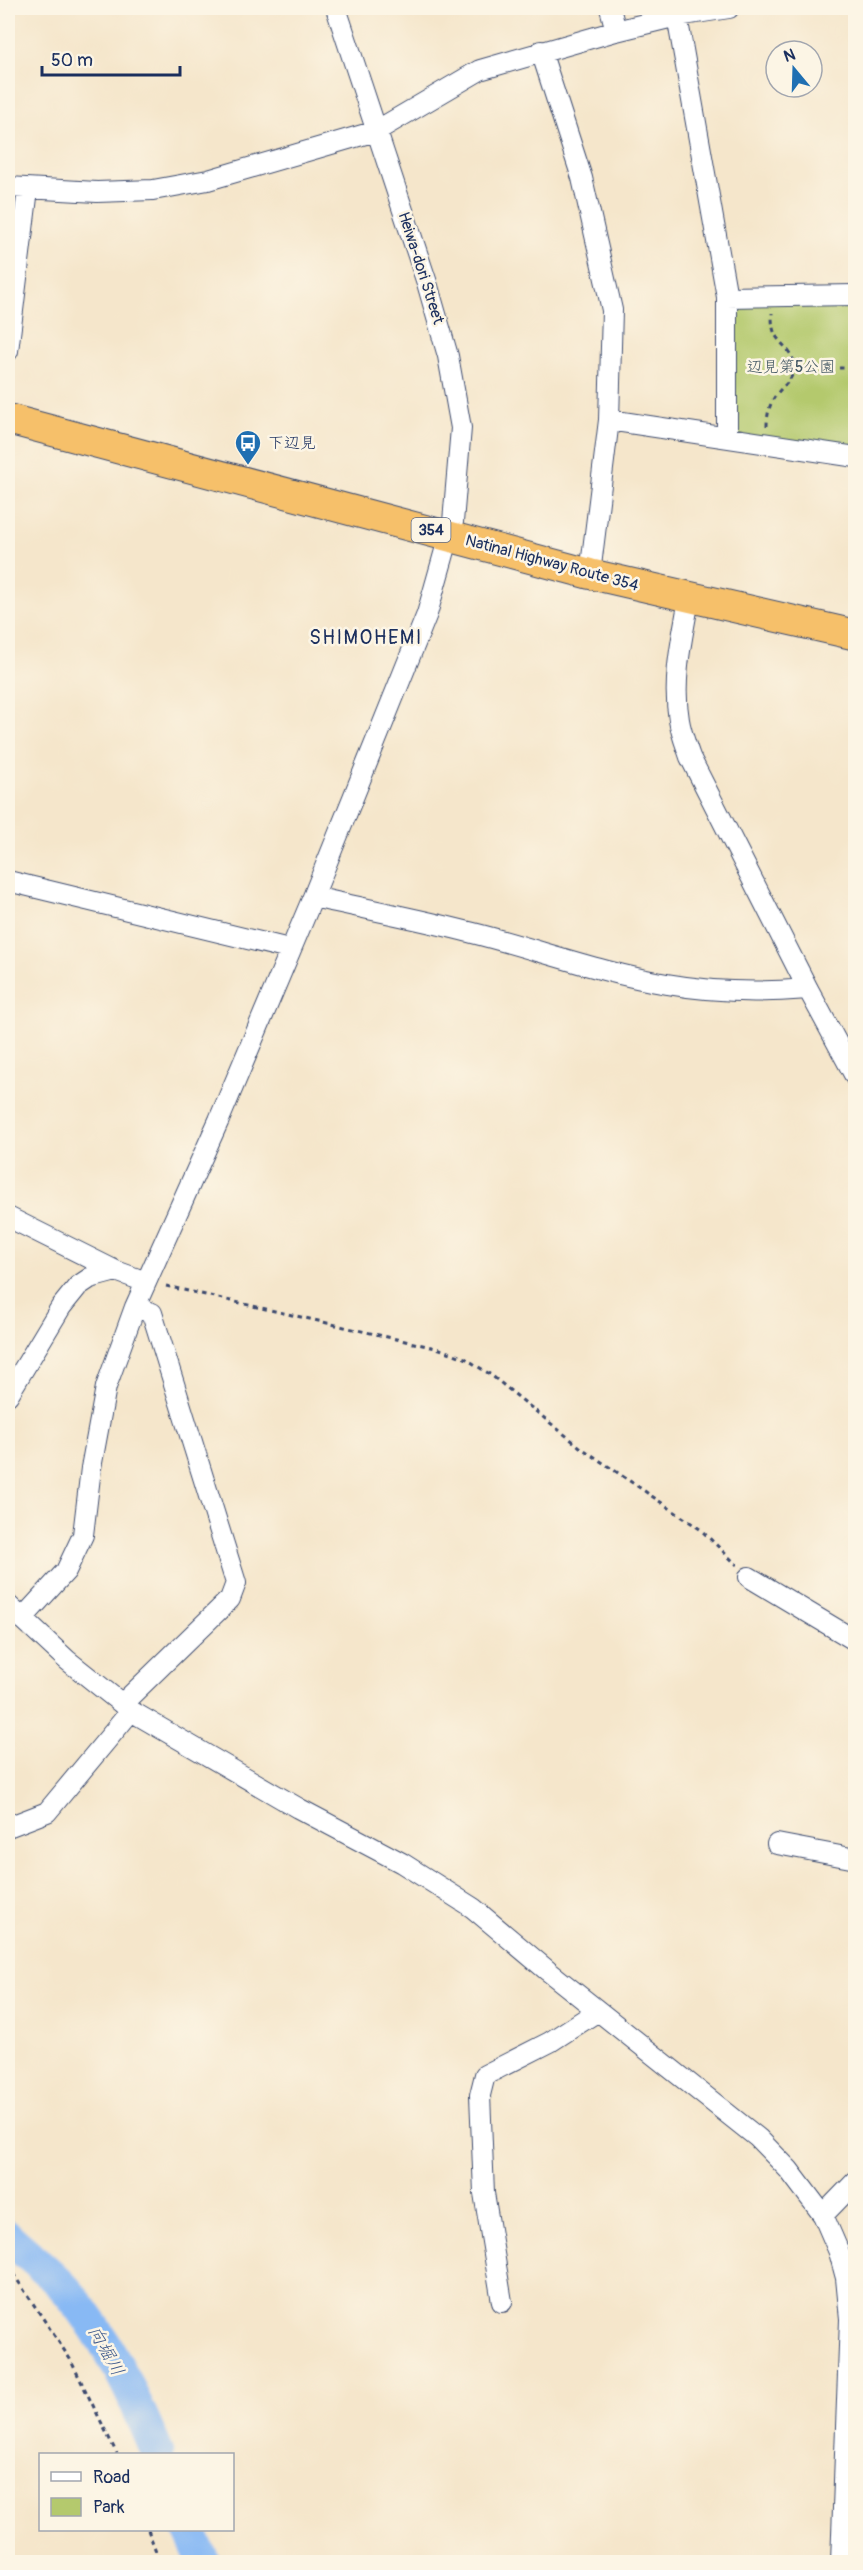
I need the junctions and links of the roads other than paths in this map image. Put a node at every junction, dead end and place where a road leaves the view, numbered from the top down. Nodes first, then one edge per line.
1 (336, 8) edge
2 (610, 8) edge
3 (729, 8) edge
4 (677, 16) junction
5 (616, 31) junction
6 (540, 51) junction
7 (376, 131) junction
8 (8, 187) edge
9 (28, 189) junction
10 (855, 295) edge
11 (727, 297) junction
12 (8, 351) edge
13 (8, 419) edge
14 (609, 420) junction
15 (727, 437) junction
16 (855, 457) edge
17 (448, 535) junction
18 (590, 574) junction
19 (689, 599) junction
20 (855, 635) edge
21 (8, 881) edge
22 (313, 897) junction
23 (289, 949) junction
24 (808, 989) junction
25 (855, 1078) edge
26 (8, 1217) edge
27 (116, 1271) junction
28 (146, 1282) junction
29 (135, 1307) junction
30 (8, 1395) edge
31 (748, 1577) road end
32 (8, 1605) edge
33 (22, 1619) junction
34 (855, 1641) edge
35 (126, 1708) junction
36 (8, 1827) edge
37 (777, 1844) dead end
38 (855, 1859) edge
39 (598, 2011) junction
40 (855, 2181) edge
41 (822, 2215) junction
42 (502, 2302) dead end
43 (852, 2348) edge
44 (841, 2562) edge

1 - 7 street, Heiwa-dori Street
2 - 5 street
3 - 4 street
4 - 5 street
4 - 11 street
5 - 6 street
6 - 7 street
6 - 14 street
7 - 9 street
7 - 17 street, Heiwa-dori Street
8 - 9 street
9 - 12 street
10 - 11 street
11 - 15 street
13 - 17 highway, Natinal Highway Route 354 / 354
14 - 15 street
14 - 18 street
15 - 16 street
17 - 18 highway, Natinal Highway Route 354 / 354
17 - 22 street, Heiwa-dori Street
18 - 19 highway, Natinal Highway Route 354 / 354
19 - 20 highway, Natinal Highway Route 354 / 354
19 - 24 street
21 - 23 street
22 - 23 street, Heiwa-dori Street
22 - 24 street
23 - 28 street, Heiwa-dori Street
24 - 25 street
26 - 27 street
27 - 28 street
27 - 30 street
28 - 29 street, Heiwa-dori Street
29 - 33 street, Heiwa-dori Street
29 - 35 street
31 - 34 street
32 - 33 street
33 - 35 street
35 - 36 street
35 - 39 street
37 - 38 street
39 - 41 street
39 - 42 street
40 - 41 street
41 - 43 street
43 - 44 street

